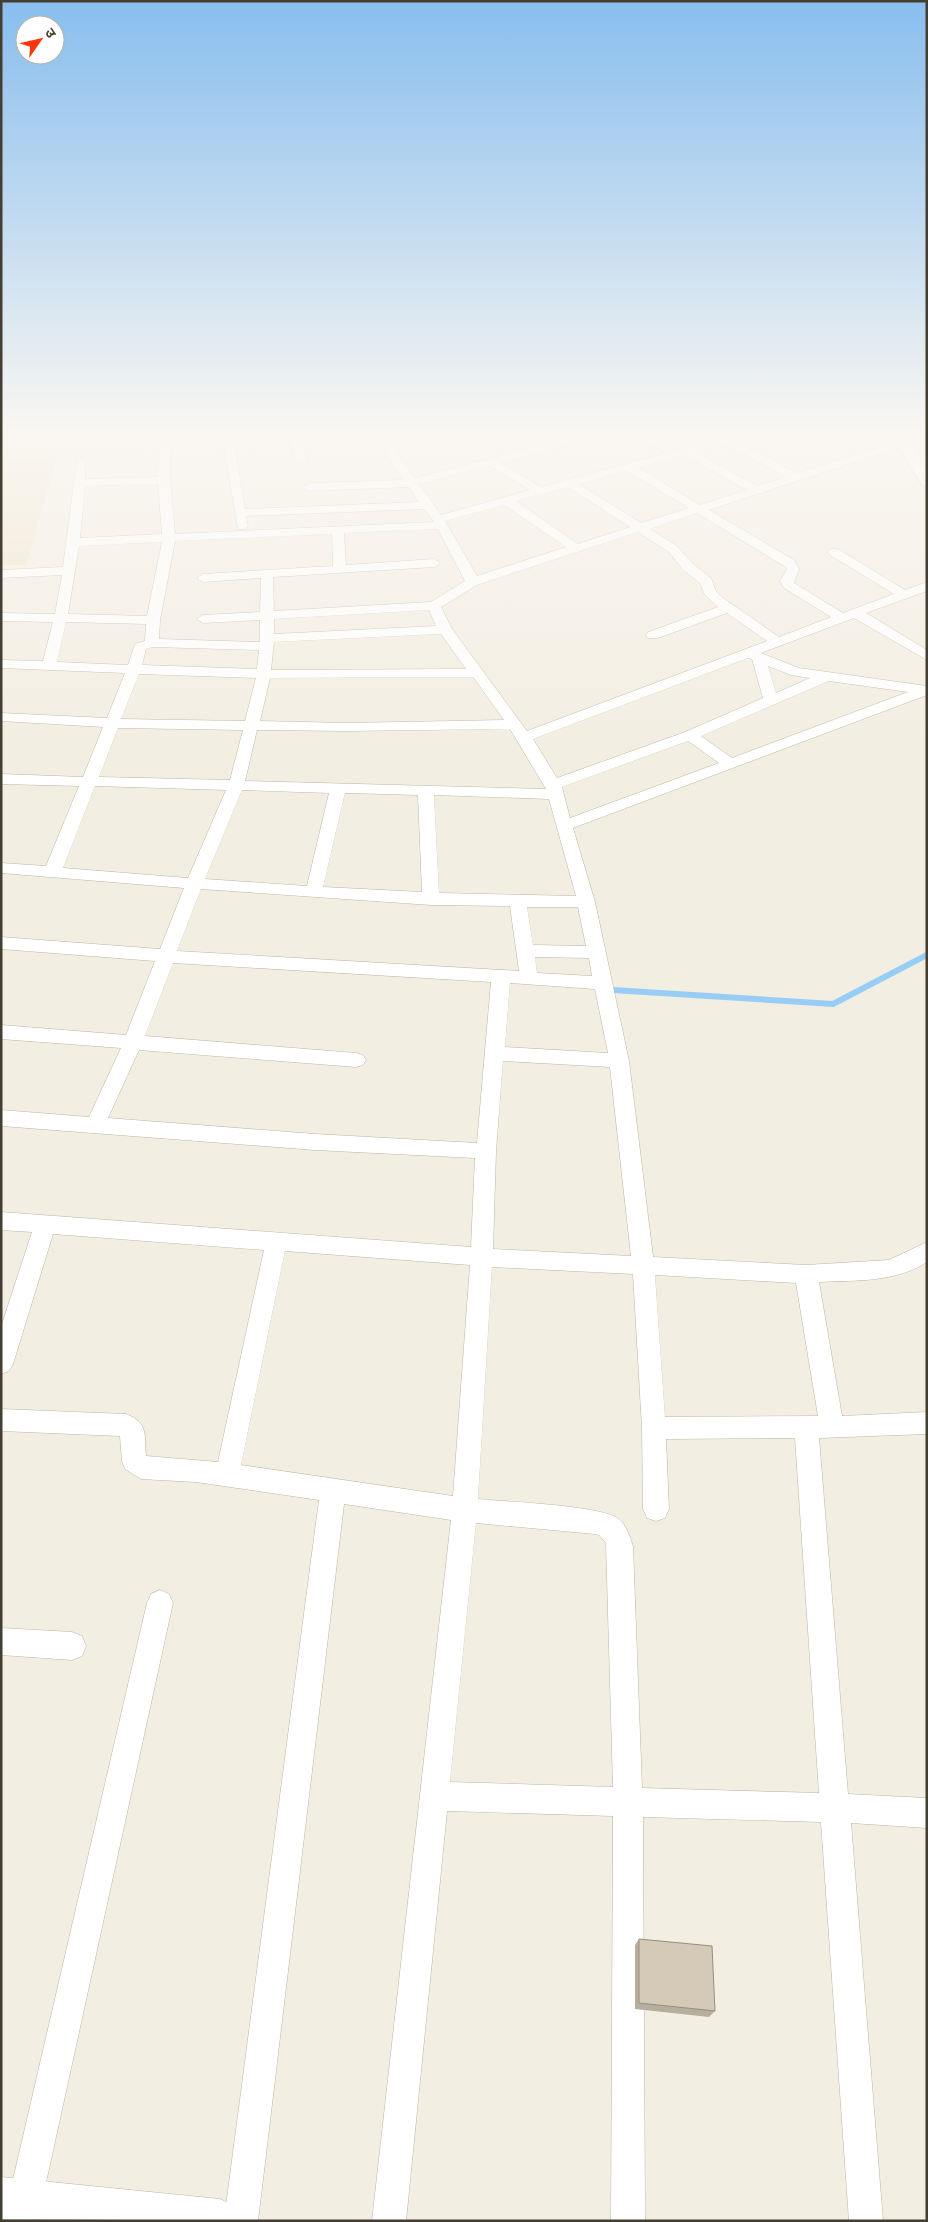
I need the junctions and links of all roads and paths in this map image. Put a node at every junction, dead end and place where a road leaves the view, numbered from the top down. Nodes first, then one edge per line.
1 (169, 539) edge
2 (147, 540) edge
3 (338, 540) edge
4 (450, 540) edge
5 (564, 540) edge
6 (607, 540) edge
7 (657, 540) edge
8 (751, 540) edge
9 (74, 542) joint
10 (577, 549) junction
11 (834, 552) dead end
12 (434, 563) dead end
13 (340, 569) junction
14 (70, 570) junction
15 (267, 573) junction
16 (1, 574) edge
17 (203, 578) dead end
18 (472, 582) junction
19 (927, 586) edge
20 (905, 595) junction
21 (434, 606) junction
22 (728, 608) junction
23 (856, 613) junction
24 (267, 616) junction
25 (1, 617) edge
26 (842, 618) junction
27 (203, 619) dead end
28 (62, 620) junction
29 (154, 620) junction
30 (445, 630) junction
31 (653, 635) dead end
32 (267, 642) junction
33 (777, 642) junction
34 (152, 643) junction
35 (753, 655) junction
36 (927, 656) edge
37 (1, 664) edge
38 (49, 666) junction
39 (134, 669) junction
40 (474, 672) junction
41 (264, 674) junction
42 (828, 676) junction
43 (926, 690) edge
44 (771, 700) junction
45 (1, 717) edge
46 (111, 722) junction
47 (250, 726) junction
48 (519, 731) junction
49 (690, 735) junction
50 (731, 764) junction
51 (1, 779) edge
52 (88, 780) junction
53 (236, 786) junction
54 (338, 789) junction
55 (554, 789) junction
56 (426, 792) junction
57 (564, 826) junction
58 (1, 868) edge
59 (53, 871) junction
60 (195, 882) junction
61 (314, 891) junction
62 (431, 899) junction
63 (518, 902) junction
64 (586, 902) junction
65 (1, 943) edge
66 (525, 951) junction
67 (597, 952) junction
68 (166, 956) junction
69 (501, 977) junction
70 (528, 979) junction
71 (604, 984) junction
72 (1, 1032) edge
73 (133, 1042) junction
74 (495, 1053) junction
75 (356, 1060) dead end
76 (619, 1061) junction
77 (1, 1118) edge
78 (95, 1125) junction
79 (486, 1151) junction
80 (1, 1221) edge
81 (45, 1225) junction
82 (276, 1242) junction
83 (927, 1251) edge
84 (482, 1257) junction
85 (643, 1264) junction
86 (806, 1274) junction
87 (1, 1364) edge
88 (1, 1420) edge
89 (927, 1423) edge
90 (819, 1427) junction
91 (654, 1428) junction
92 (227, 1475) junction
93 (333, 1490) junction
94 (465, 1510) junction
95 (656, 1510) dead end
96 (160, 1603) dead end
97 (1, 1641) edge
98 (72, 1646) dead end
99 (435, 1796) junction
100 (628, 1802) junction
101 (835, 1808) junction
102 (927, 1813) edge
103 (13, 2200) edge
104 (75, 2213) edge
105 (220, 2221) edge
106 (241, 2221) edge
107 (390, 2221) edge
108 (628, 2221) edge
109 (866, 2221) edge

1 - 29 street
2 - 9 street
3 - 13 street
4 - 18 street
5 - 10 street
6 - 10 street
7 - 22 street
8 - 26 street
9 - 14 street
10 - 18 street
11 - 20 street
12 - 13 street
13 - 15 street
14 - 16 street
14 - 28 street
15 - 17 street
15 - 24 street
18 - 21 street
19 - 20 street
20 - 23 street
21 - 24 street
21 - 30 street
22 - 31 street
22 - 33 street
23 - 26 street
23 - 36 street
24 - 27 street
24 - 32 street
25 - 28 street
26 - 33 street
28 - 29 street
28 - 38 street
29 - 34 street
30 - 32 street
30 - 40 street
32 - 34 street
32 - 41 street
33 - 35 street
34 - 39 street
35 - 42 street
35 - 44 street
35 - 48 street
37 - 38 street
38 - 39 street
39 - 41 street
39 - 46 street
40 - 41 street
40 - 48 street
41 - 47 street
42 - 43 street
42 - 44 street
43 - 50 street
44 - 49 street
45 - 46 street
46 - 47 street
46 - 52 street
47 - 48 street
47 - 53 street
48 - 55 street
49 - 50 street
49 - 55 street
50 - 57 street
51 - 52 street
52 - 53 street
52 - 59 street
53 - 54 street
53 - 60 street
54 - 56 street
54 - 61 street
55 - 56 street
55 - 57 street
56 - 62 street
57 - 64 street
58 - 59 street
59 - 60 street
60 - 61 street
60 - 68 street
61 - 62 street
62 - 63 street
63 - 64 street
63 - 66 street
64 - 67 street
65 - 68 street
66 - 67 street
66 - 70 street
67 - 71 street
68 - 69 street
68 - 73 street
69 - 70 street
69 - 74 street
70 - 71 street
71 - 76 street
72 - 73 street
73 - 75 street
73 - 78 street
74 - 76 street
74 - 79 street
76 - 85 street
77 - 78 street
78 - 79 street
79 - 84 street
80 - 81 street
81 - 82 street
81 - 87 street
82 - 84 street
82 - 92 street
83 - 86 street
84 - 85 street
84 - 94 street
85 - 86 street
85 - 91 street
86 - 90 street
88 - 92 street
89 - 90 street
90 - 91 street
90 - 101 street
91 - 95 street
92 - 93 street
93 - 94 street
93 - 106 street
94 - 99 street
94 - 100 street
96 - 103 street
97 - 98 street
99 - 100 street
99 - 107 street
100 - 101 street
100 - 108 street
101 - 102 street
101 - 109 street
103 - 104 street
104 - 105 street

